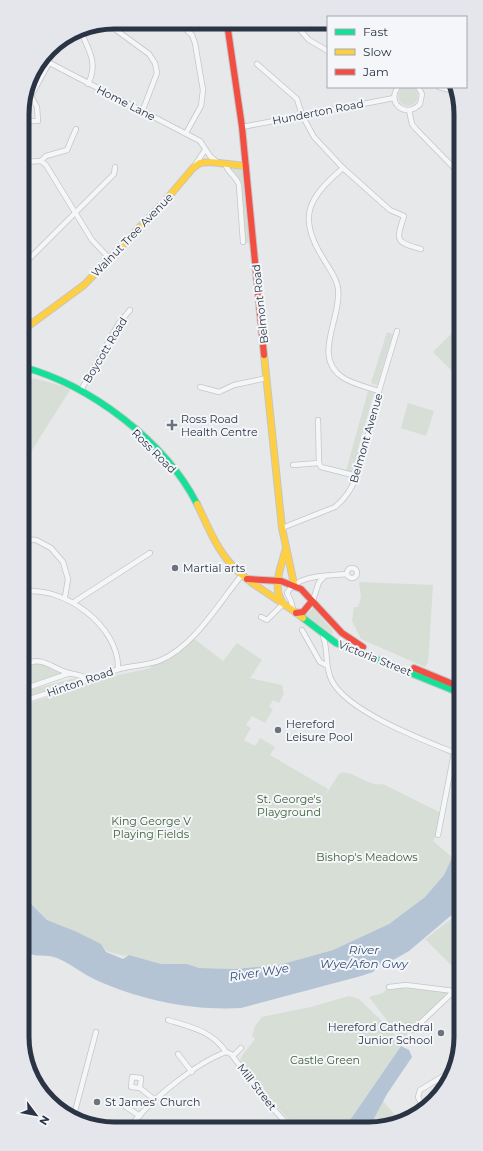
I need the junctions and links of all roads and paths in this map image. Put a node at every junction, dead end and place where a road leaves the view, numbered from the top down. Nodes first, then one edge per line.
1 (115, 29) edge
2 (186, 29) edge
3 (228, 29) edge
4 (299, 29) edge
5 (83, 36) edge
6 (327, 49) edge
7 (49, 63) joint
8 (257, 64) dead end
9 (88, 84) junction
10 (398, 88) edge
11 (418, 88) edge
12 (425, 88) edge
13 (421, 93) junction
14 (31, 96) joint
15 (394, 98) junction
16 (409, 110) junction
17 (142, 112) junction
18 (302, 115) junction
19 (29, 121) edge
20 (242, 127) junction
21 (76, 129) dead end
22 (186, 133) junction
23 (205, 150) junction
24 (40, 161) junction
25 (29, 162) edge
26 (218, 163) junction
27 (225, 164) junction
28 (246, 166) junction
29 (115, 167) dead end
30 (193, 168) junction
31 (342, 168) junction
32 (454, 168) edge
33 (76, 213) junction
34 (243, 242) dead end
35 (421, 249) dead end
36 (29, 259) edge
37 (110, 259) junction
38 (130, 310) dead end
39 (29, 326) edge
40 (397, 331) dead end
41 (29, 369) edge
42 (267, 378) junction
43 (200, 387) dead end
44 (81, 390) junction
45 (379, 391) junction
46 (318, 420) dead end
47 (319, 463) junction
48 (293, 465) dead end
49 (357, 476) junction
50 (282, 528) junction
51 (29, 539) edge
52 (286, 548) junction
53 (150, 553) dead end
54 (347, 574) dead end
55 (244, 577) junction
56 (324, 577) junction
57 (277, 579) junction
58 (294, 584) junction
59 (29, 592) edge
60 (65, 597) junction
61 (312, 601) junction
62 (74, 602) junction
63 (284, 603) junction
64 (294, 612) junction
65 (260, 616) dead end
66 (333, 626) junction
67 (302, 630) dead end
68 (322, 634) junction
69 (333, 641) junction
70 (366, 652) junction
71 (328, 653) junction
72 (29, 663) edge
73 (326, 664) junction
74 (118, 668) junction
75 (70, 674) junction
76 (84, 681) junction
77 (454, 685) edge
78 (29, 687) edge
79 (454, 690) edge
80 (29, 699) edge
81 (454, 753) joint
82 (438, 835) dead end
83 (389, 987) dead end
84 (454, 991) joint
85 (168, 1020) dead end
86 (408, 1025) dead end
87 (96, 1032) dead end
88 (241, 1048) dead end
89 (226, 1052) junction
90 (178, 1054) dead end
91 (232, 1056) junction
92 (192, 1072) junction
93 (446, 1075) edge
94 (140, 1088) dead end
95 (156, 1100) junction
96 (421, 1104) edge
97 (126, 1107) dead end
98 (75, 1112) edge
99 (140, 1116) junction
100 (135, 1122) edge
101 (285, 1122) edge

1 - 17 street
2 - 22 street
3 - 20 main road, Belmont Road
4 - 6 street
5 - 9 street
7 - 9 street, Home Lane
7 - 14 street
8 - 18 street
9 - 17 street, Home Lane
10 - 15 street
11 - 13 street
12 - 13 street
13 - 16 street
14 - 19 street
15 - 16 street
15 - 18 street, Hunderton Road
16 - 32 street
17 - 22 street, Home Lane
18 - 20 street, Hunderton Road
18 - 31 street
20 - 28 main road, Belmont Road
21 - 24 street
22 - 23 street, Home Lane
23 - 26 street, Home Lane
23 - 30 street
24 - 25 street
24 - 33 street
26 - 27 main road
26 - 30 main road
27 - 28 main road
27 - 34 street
28 - 42 main road, Belmont Road
29 - 33 street
30 - 37 main road, Walnut Tree Avenue
31 - 35 street
31 - 45 street
33 - 36 street
33 - 37 street
37 - 39 main road, Walnut Tree Avenue
38 - 44 street, Boycott Road
40 - 45 street, Belmont Avenue
41 - 44 main road, Ross Road
42 - 43 street
42 - 50 main road, Belmont Road
44 - 55 main road, Ross Road
45 - 49 street, Belmont Avenue
46 - 47 street
47 - 48 street
47 - 49 street
49 - 50 street, Belmont Avenue
50 - 52 main road, Belmont Road
51 - 60 street
52 - 57 main road
52 - 58 main road, Belmont Road
53 - 62 street
54 - 56 street
55 - 57 main road
55 - 63 main road, Ross Road
55 - 74 street, Hinton Road
56 - 58 street
56 - 61 street
57 - 58 main road
57 - 63 main road
58 - 61 main road, Victoria Street
58 - 64 street
59 - 60 street
60 - 62 street
61 - 64 main road
61 - 66 main road, Victoria Street
62 - 74 street
63 - 64 main road, Victoria Street
63 - 65 street
64 - 68 main road, Victoria Street
66 - 69 main road
66 - 70 main road, Victoria Street
67 - 73 street
68 - 69 main road, Victoria Street
68 - 71 street
69 - 70 main road, Victoria Street
69 - 71 street
70 - 77 main road, Victoria Street
70 - 79 main road, Victoria Street
71 - 73 street
72 - 75 street
73 - 81 street
74 - 76 street, Hinton Road
75 - 76 street
75 - 78 street
76 - 80 street, Hinton Road
81 - 82 street
83 - 84 street
84 - 86 street
85 - 89 street
87 - 98 street
88 - 91 street, Mill Street
89 - 91 street
89 - 92 street
90 - 92 street
91 - 101 street, Mill Street
92 - 95 street
93 - 96 street
94 - 95 street
95 - 99 street
97 - 99 street
99 - 100 street

